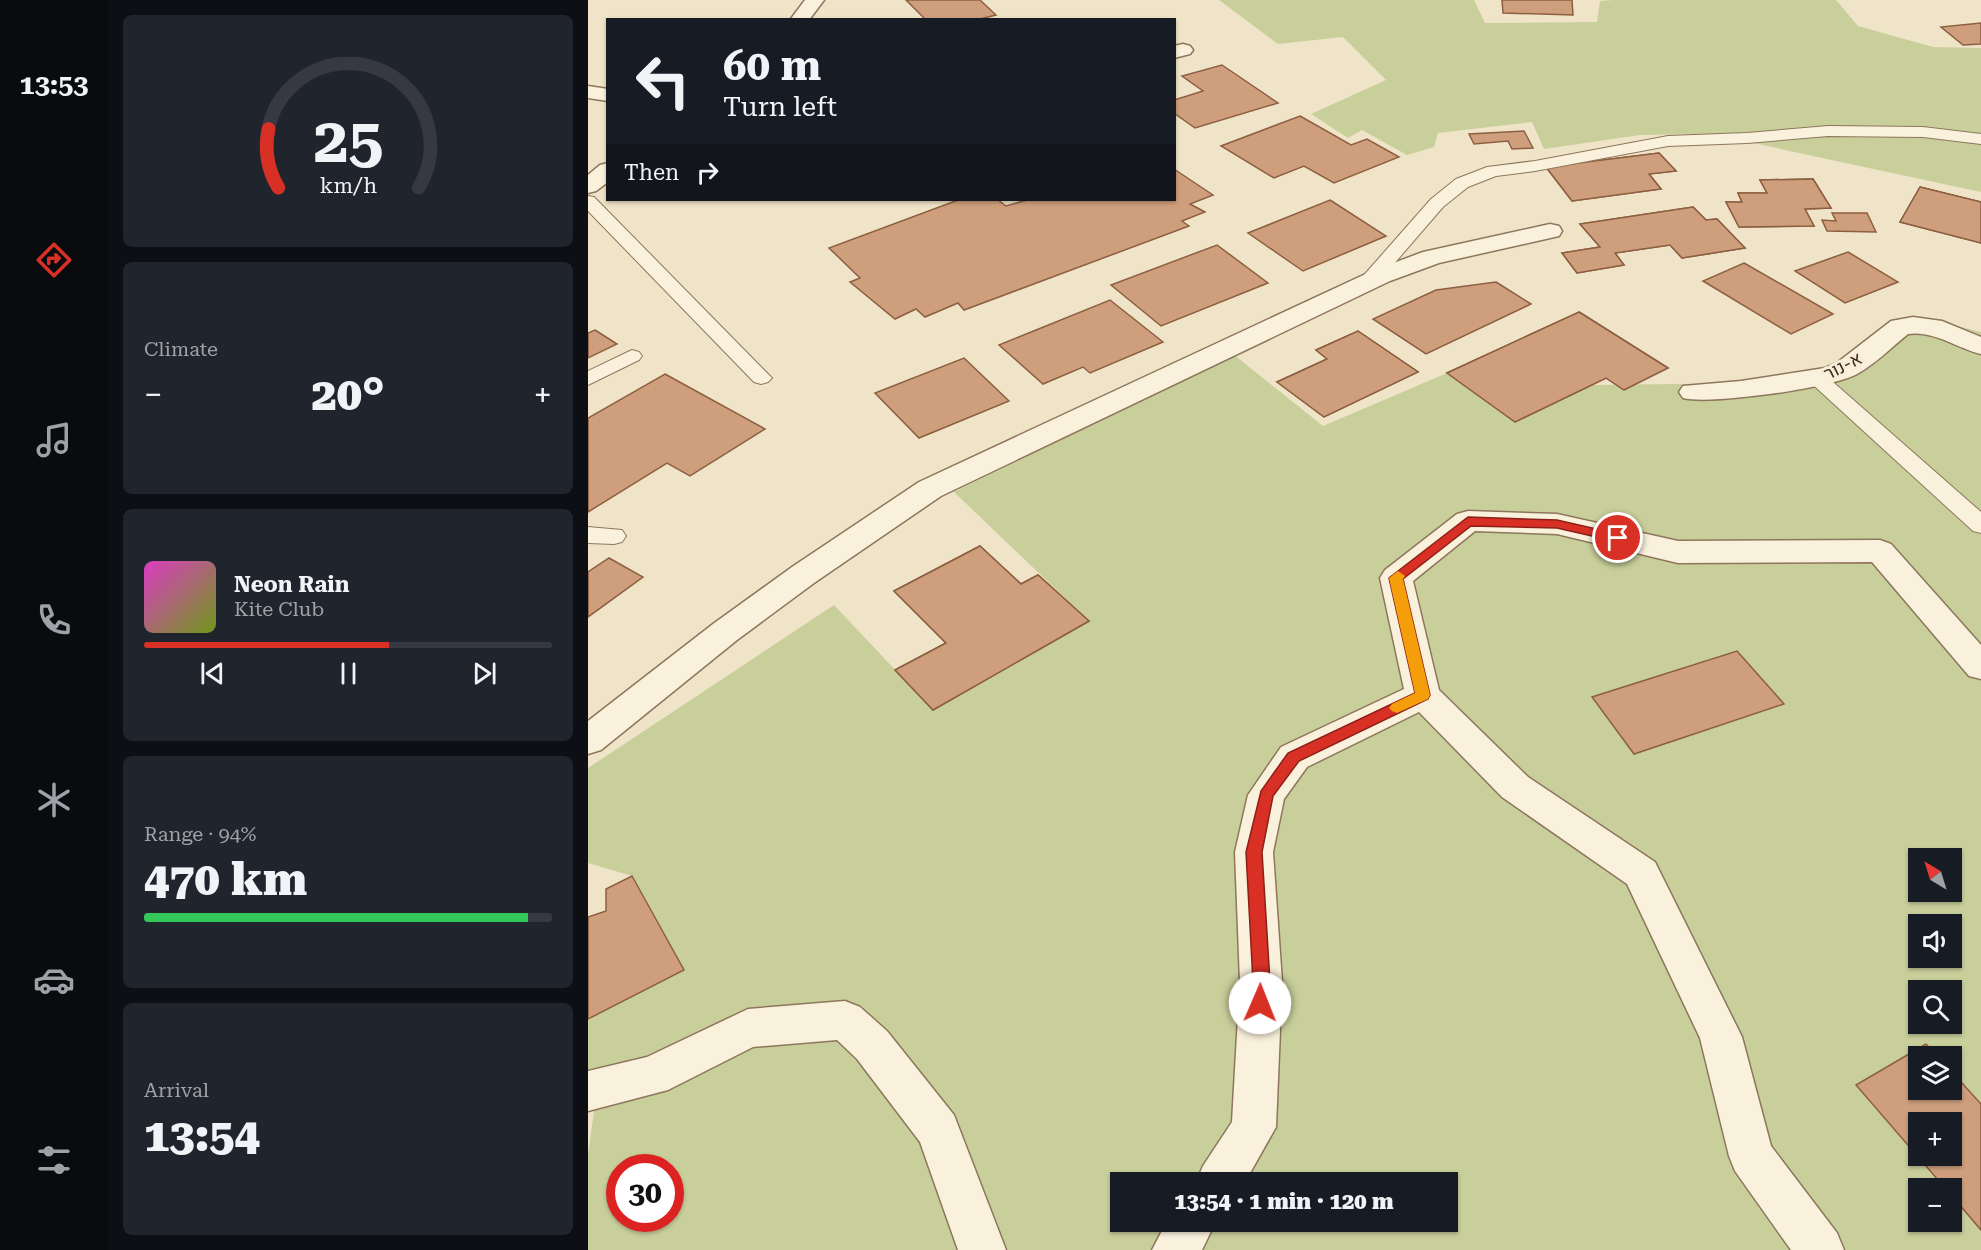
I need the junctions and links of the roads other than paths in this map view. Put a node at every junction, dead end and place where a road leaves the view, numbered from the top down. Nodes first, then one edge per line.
1 (815, 0) edge
2 (801, 18) edge
3 (1981, 139) edge
4 (606, 172) edge
5 (593, 187) edge
6 (1551, 231) dead end
7 (1367, 283) junction
8 (1981, 346) edge
9 (632, 356) dead end
10 (761, 378) dead end
11 (588, 379) edge
12 (1818, 379) junction
13 (1693, 392) dead end
14 (1981, 525) edge
15 (588, 536) edge
16 (614, 536) dead end
17 (1981, 667) edge
18 (1423, 695) junction
19 (588, 740) edge
20 (588, 1091) edge
21 (1225, 1172) edge
22 (1187, 1232) edge
23 (982, 1250) edge
24 (1176, 1250) edge
25 (1820, 1250) edge

1 - 2 street
3 - 7 lane
4 - 5 street
5 - 10 lane
6 - 7 street
7 - 19 street
8 - 12 street, א-נור
9 - 11 lane
12 - 13 street, א-נור
12 - 14 lane
15 - 16 lane
17 - 18 street
18 - 21 street
18 - 25 street
20 - 23 street
22 - 24 street

